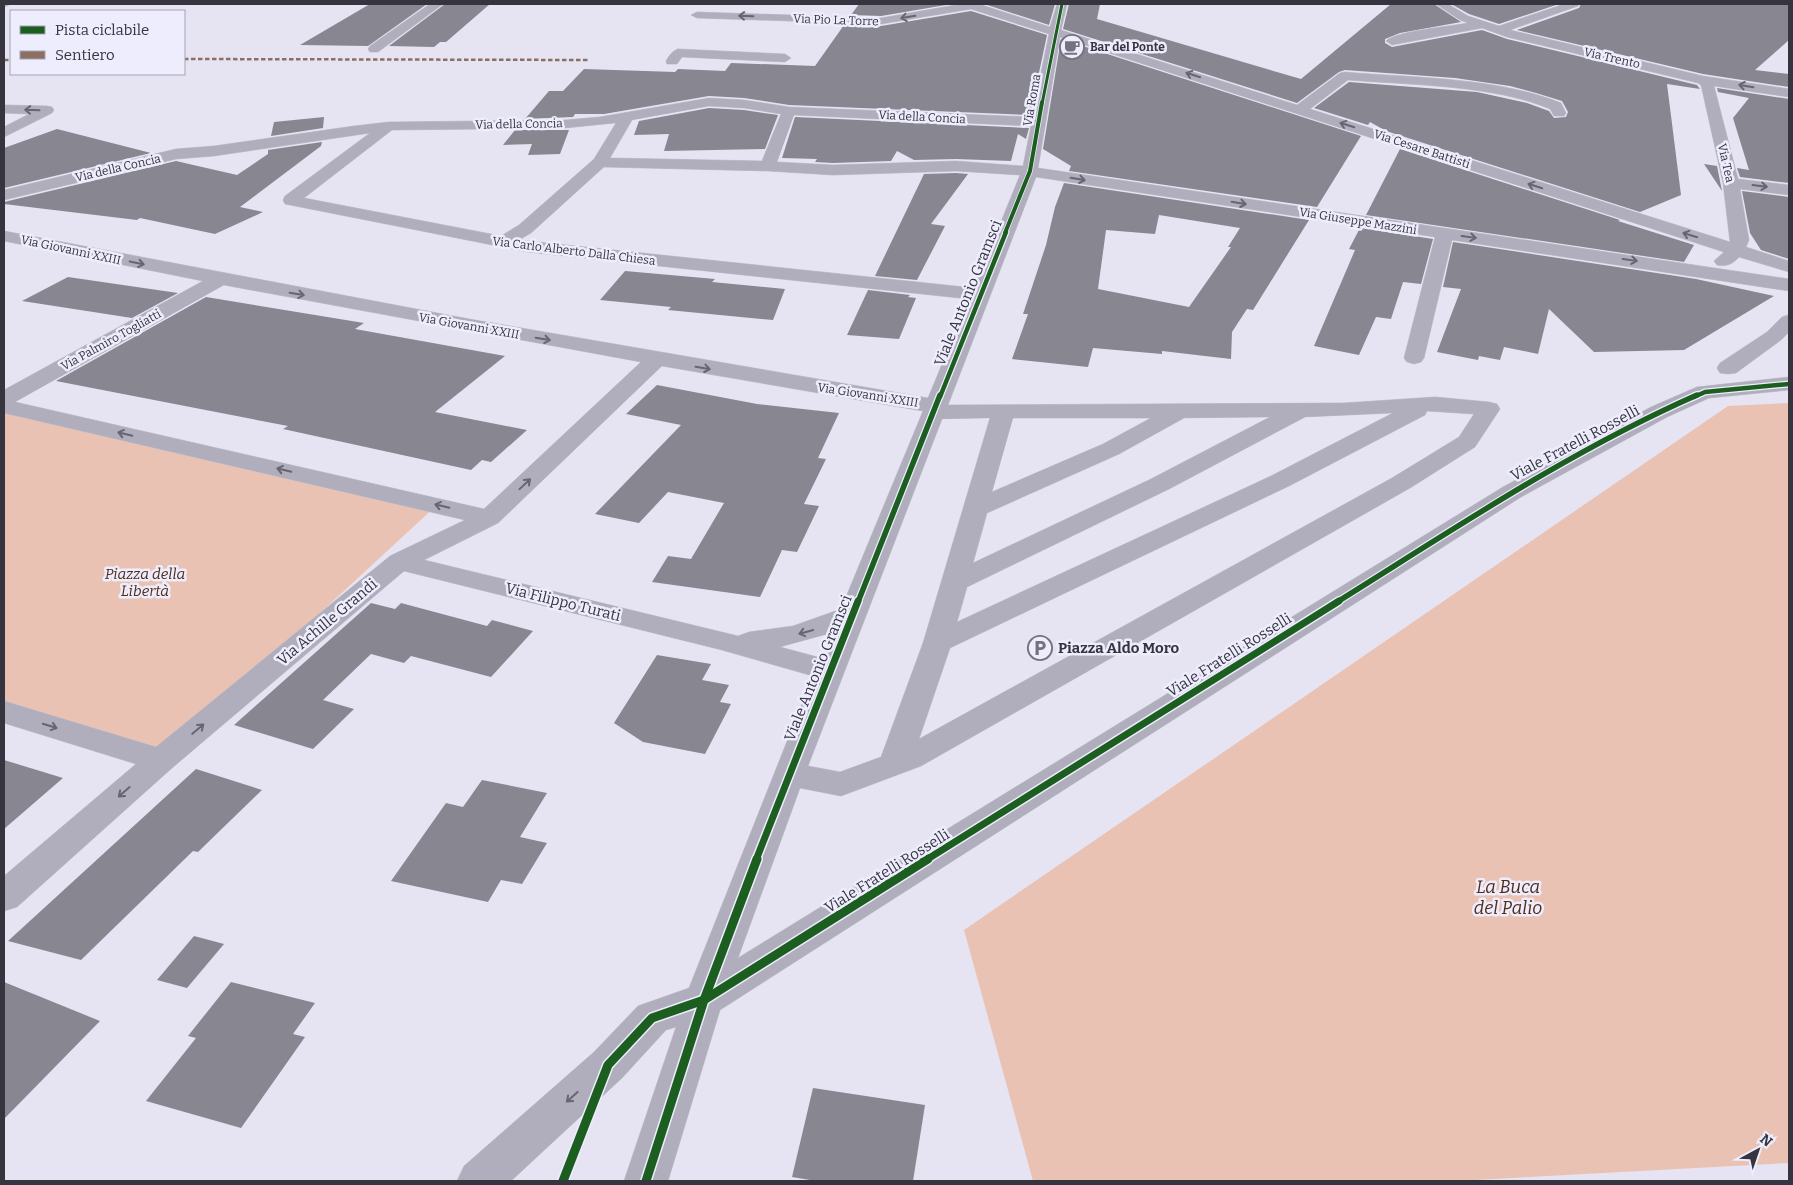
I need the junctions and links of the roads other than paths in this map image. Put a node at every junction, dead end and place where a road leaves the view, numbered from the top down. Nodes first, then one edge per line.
1 (437, 4) edge
2 (1062, 4) edge
3 (1441, 4) edge
4 (1574, 4) edge
5 (970, 5) edge
6 (697, 15) dead end
7 (1480, 25) junction
8 (1502, 29) junction
9 (1054, 38) junction
10 (1392, 40) dead end
11 (374, 49) dead end
12 (784, 58) dead end
13 (672, 61) dead end
14 (1702, 80) junction
15 (1789, 93) edge
16 (4, 109) edge
17 (1299, 110) junction
18 (789, 111) junction
19 (1559, 113) dead end
20 (626, 118) junction
21 (1039, 122) junction
22 (389, 126) junction
23 (4, 133) edge
24 (600, 162) junction
25 (768, 166) junction
26 (1030, 172) junction
27 (1731, 183) junction
28 (1789, 190) edge
29 (4, 195) edge
30 (1445, 234) junction
31 (4, 236) edge
32 (502, 243) junction
33 (1737, 249) junction
34 (1789, 267) edge
35 (1686, 268) junction
36 (219, 280) junction
37 (1789, 285) edge
38 (981, 295) junction
39 (1789, 321) edge
40 (1414, 358) dead end
41 (656, 360) junction
42 (1728, 368) dead end
43 (1789, 384) edge
44 (4, 400) edge
45 (1427, 405) junction
46 (4, 406) edge
47 (935, 409) junction
48 (1300, 410) junction
49 (1180, 411) junction
50 (1003, 412) junction
51 (975, 509) junction
52 (490, 518) junction
53 (399, 562) junction
54 (954, 583) junction
55 (852, 615) junction
56 (727, 642) junction
57 (937, 643) junction
58 (830, 670) junction
59 (4, 712) edge
60 (161, 760) junction
61 (894, 764) junction
62 (789, 774) junction
63 (4, 896) edge
64 (704, 1000) junction
65 (479, 1181) edge
66 (646, 1181) edge

1 - 11 street
2 - 9 street, Via Roma
3 - 7 street, Via Trento
4 - 8 street
5 -> 6 street, Via Pio La Torre
5 - 9 street, Via Cesare Battisti
7 - 8 street, Via Trento
7 - 10 street
8 - 14 street, Via Trento
17 -> 9 street, Via Cesare Battisti
9 - 21 street, Via Roma
12 - 13 street
15 -> 14 street, Via Trento
14 - 27 street, Via Tea
23 -> 16 street
17 - 19 street
33 -> 17 street, Via Cesare Battisti
18 - 20 street, Via della Concia
18 - 21 street, Via della Concia
18 - 25 street
20 - 22 street, Via della Concia
20 - 24 street
21 - 26 street, Via Roma
22 - 29 street, Via della Concia
22 - 32 street, Via Carlo Alberto Dalla Chiesa
24 - 25 street, Via Giuseppe Mazzini
24 - 32 street
25 - 26 street, Via Giuseppe Mazzini
26 -> 30 street, Via Giuseppe Mazzini
26 - 38 street, Viale Antonio Gramsci
27 -> 28 street
27 - 33 street, Via Tea
30 -> 35 street, Via Giuseppe Mazzini
30 - 40 street
31 -> 36 street, Via Giovanni XXIII
32 - 38 street, Via Carlo Alberto Dalla Chiesa
33 - 34 street, Via Cesare Battisti
33 - 35 street, Via Giuseppe Mazzini
35 - 37 street, Via Giuseppe Mazzini
36 -> 41 street, Via Giovanni XXIII
36 - 44 street, Via Palmiro Togliatti
38 - 47 street, Viale Antonio Gramsci
39 - 42 street
41 -> 47 street, Via Giovanni XXIII
52 -> 41 street, Via Achille Grandi
43 - 64 street, Viale Fratelli Rosselli
45 - 48 street, Via Giovanni XXIII
45 - 57 street
45 - 61 street, Via Giovanni XXIII
52 -> 46 street
47 - 50 street, Via Giovanni XXIII
47 - 55 street, Viale Antonio Gramsci
48 - 49 street, Via Giovanni XXIII
48 - 54 street
49 - 50 street, Via Giovanni XXIII
49 - 51 street
50 - 51 street
51 - 54 street
52 - 53 street, Via Achille Grandi
53 - 56 street, Via Filippo Turati
60 -> 53 street, Via Achille Grandi
54 - 57 street
55 -> 56 street, Via Filippo Turati
55 - 58 street, Viale Antonio Gramsci
56 - 58 street, Via Filippo Turati
57 - 61 street
58 - 62 street, Viale Antonio Gramsci
59 -> 60 street
60 -> 63 street, Via Achille Grandi
61 - 62 street
62 - 64 street, Viale Antonio Gramsci
64 -> 65 street, Viale Fratelli Rosselli
64 - 66 street, Viale Antonio Gramsci

